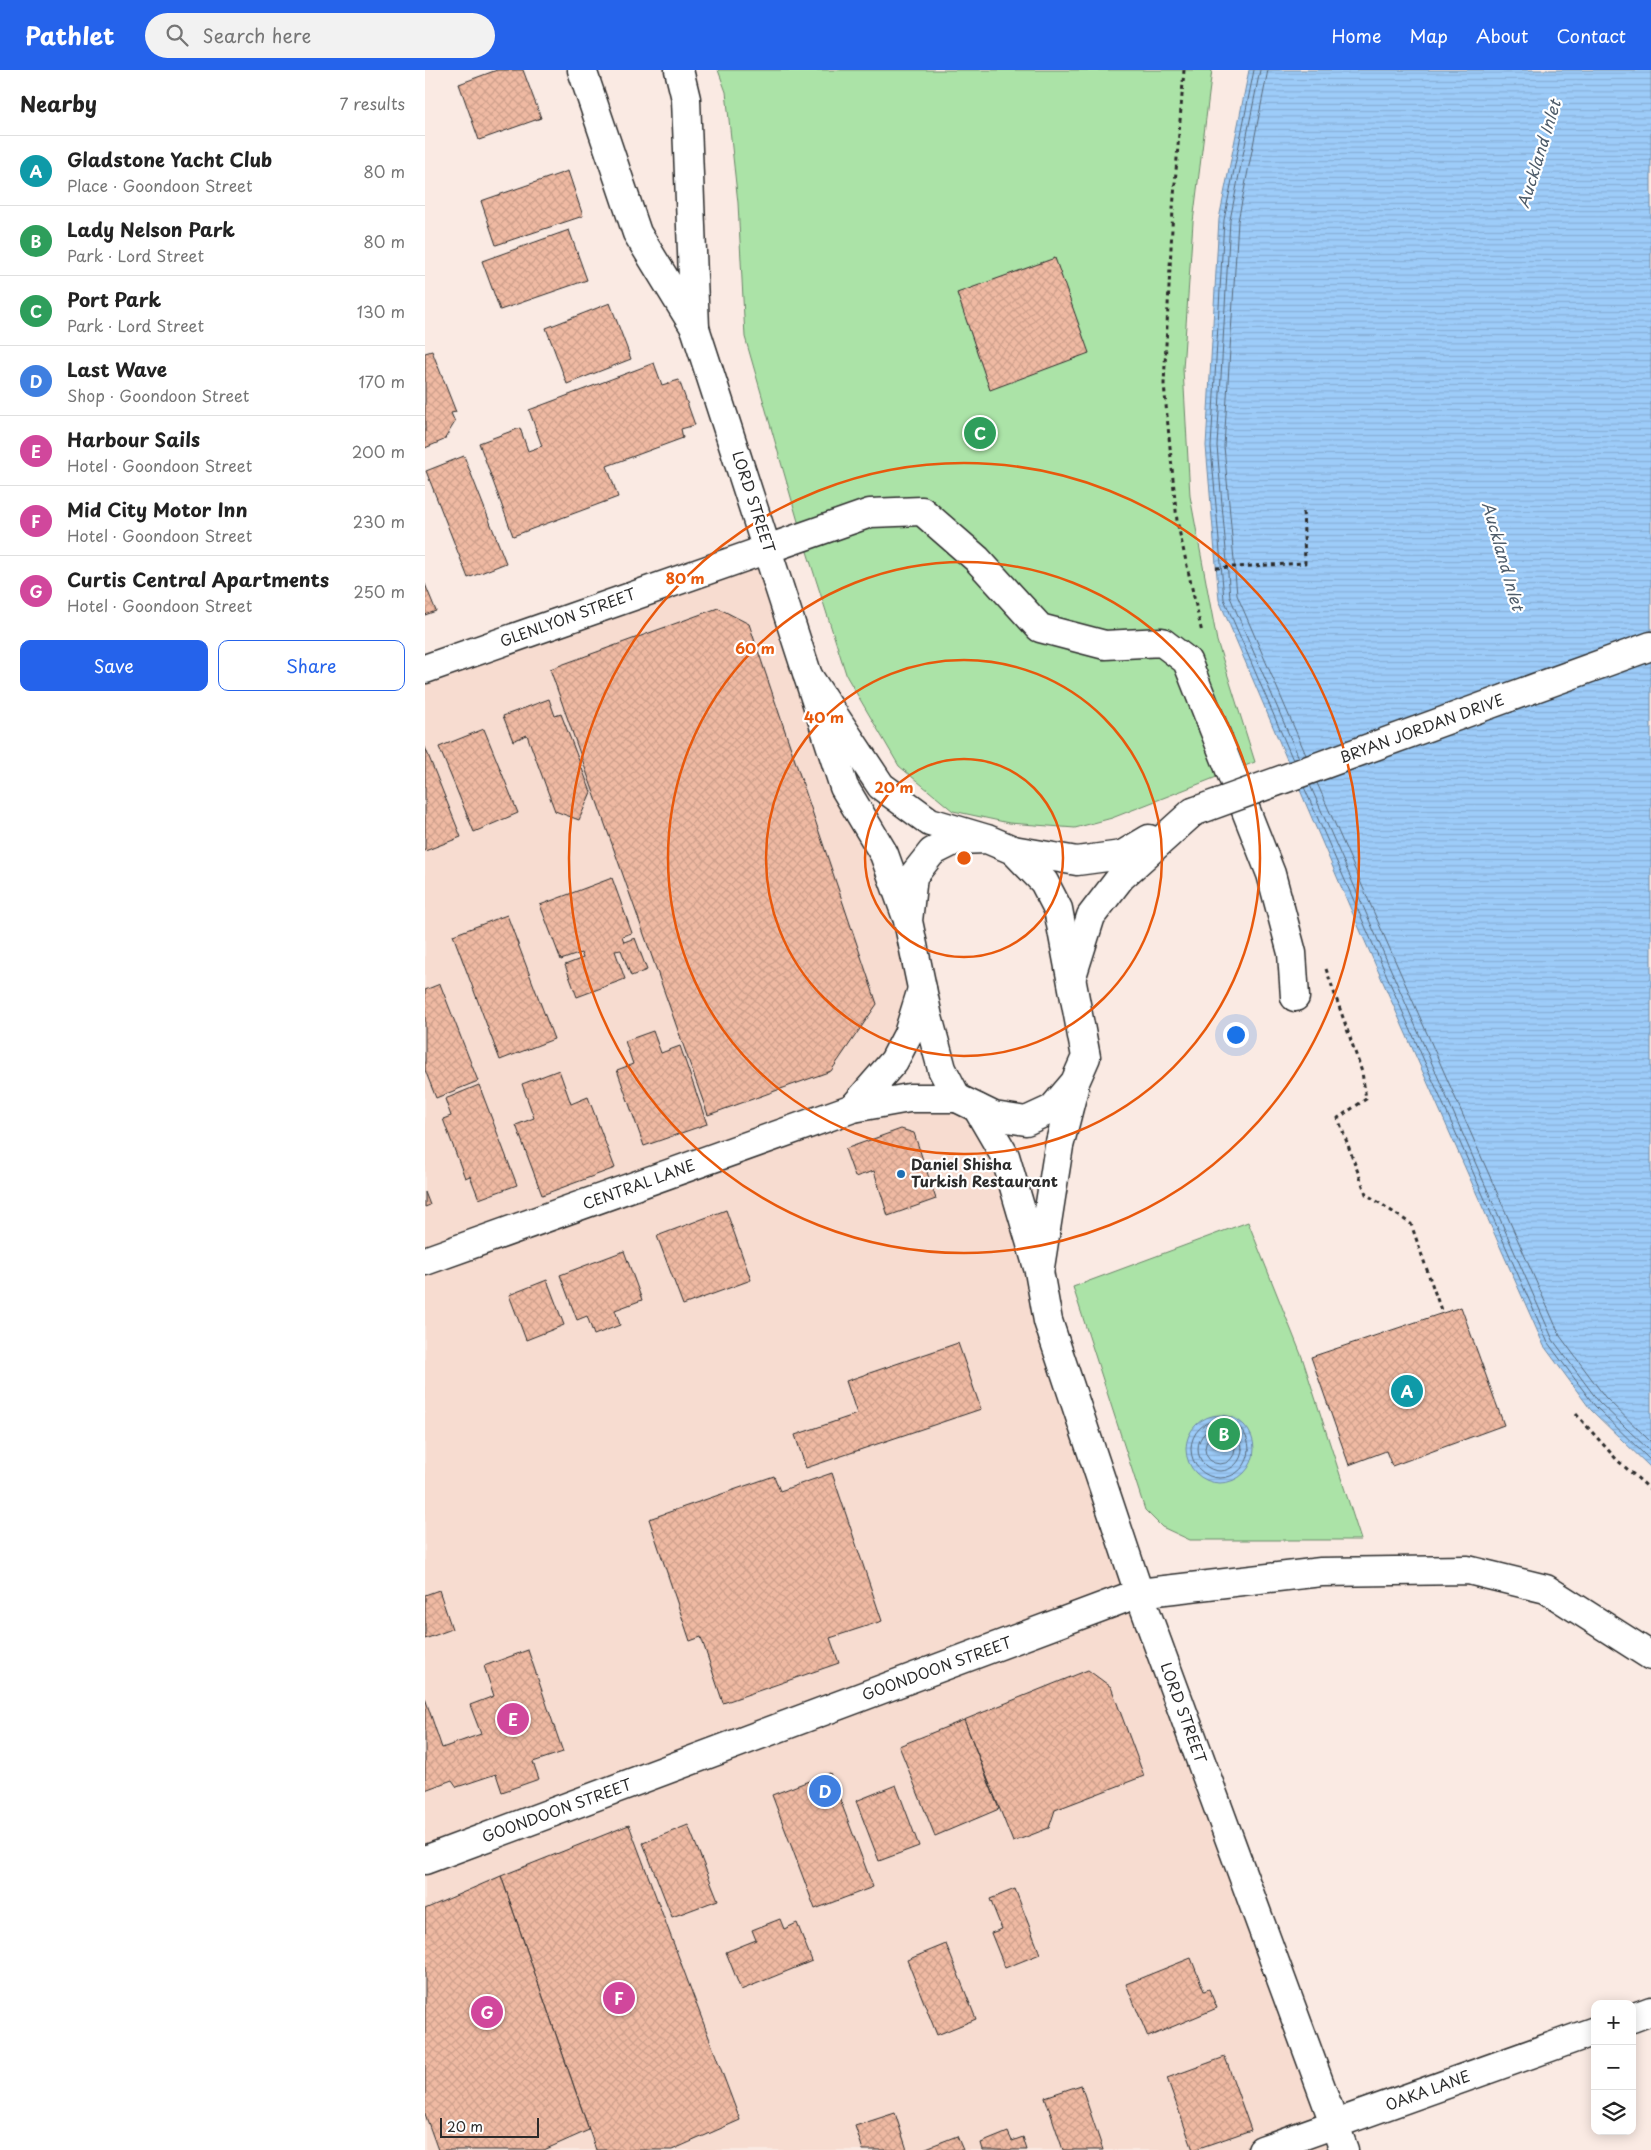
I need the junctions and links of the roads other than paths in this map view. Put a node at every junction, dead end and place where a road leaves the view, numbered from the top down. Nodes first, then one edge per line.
1 (582, 70) edge
2 (679, 70) edge
3 (695, 328) junction
4 (768, 547) junction
5 (1651, 646) edge
6 (425, 668) edge
7 (808, 676) junction
8 (1193, 812) junction
9 (987, 839) junction
10 (1013, 850) junction
11 (908, 921) junction
12 (1071, 978) junction
13 (922, 990) junction
14 (1295, 997) dead end
15 (1075, 1082) junction
16 (967, 1103) junction
17 (853, 1108) junction
18 (425, 1261) edge
19 (1039, 1271) junction
20 (1139, 1593) junction
21 (1651, 1656) edge
22 (425, 1860) edge
23 (1651, 2011) edge
24 (1636, 2017) edge
25 (1591, 2032) edge
26 (1334, 2124) junction
27 (1262, 2150) edge
28 (1344, 2150) edge

1 - 3 main road, LORD STREET
2 - 3 main road, LORD STREET
3 - 4 main road, LORD STREET
4 - 6 main road, GLENLYON STREET
4 - 7 main road, LORD STREET
4 - 14 main road, GLENLYON STREET
5 - 8 main road, BRYAN JORDAN DRIVE, bridge
7 - 9 main road, LORD STREET
7 - 11 main road, LORD STREET
8 - 10 main road, BRYAN JORDAN DRIVE
8 - 12 main road, BRYAN JORDAN DRIVE
9 - 10 main road, LORD STREET
9 - 11 main road
10 - 12 main road
11 - 13 main road, LORD STREET
12 - 15 main road
13 - 16 main road, LORD STREET
13 - 17 main road, CENTRAL LANE
15 - 16 main road
15 - 19 main road, LORD STREET
16 - 17 main road, CENTRAL LANE
16 - 19 main road, LORD STREET
17 - 18 main road, CENTRAL LANE
19 - 20 main road, LORD STREET
20 - 21 main road, GOONDOON STREET
20 - 22 main road, GOONDOON STREET
20 - 26 main road, LORD STREET
23 - 24 main road
25 - 26 main road, OAKA LANE
26 - 27 main road, OAKA LANE
26 - 28 main road, LORD STREET

